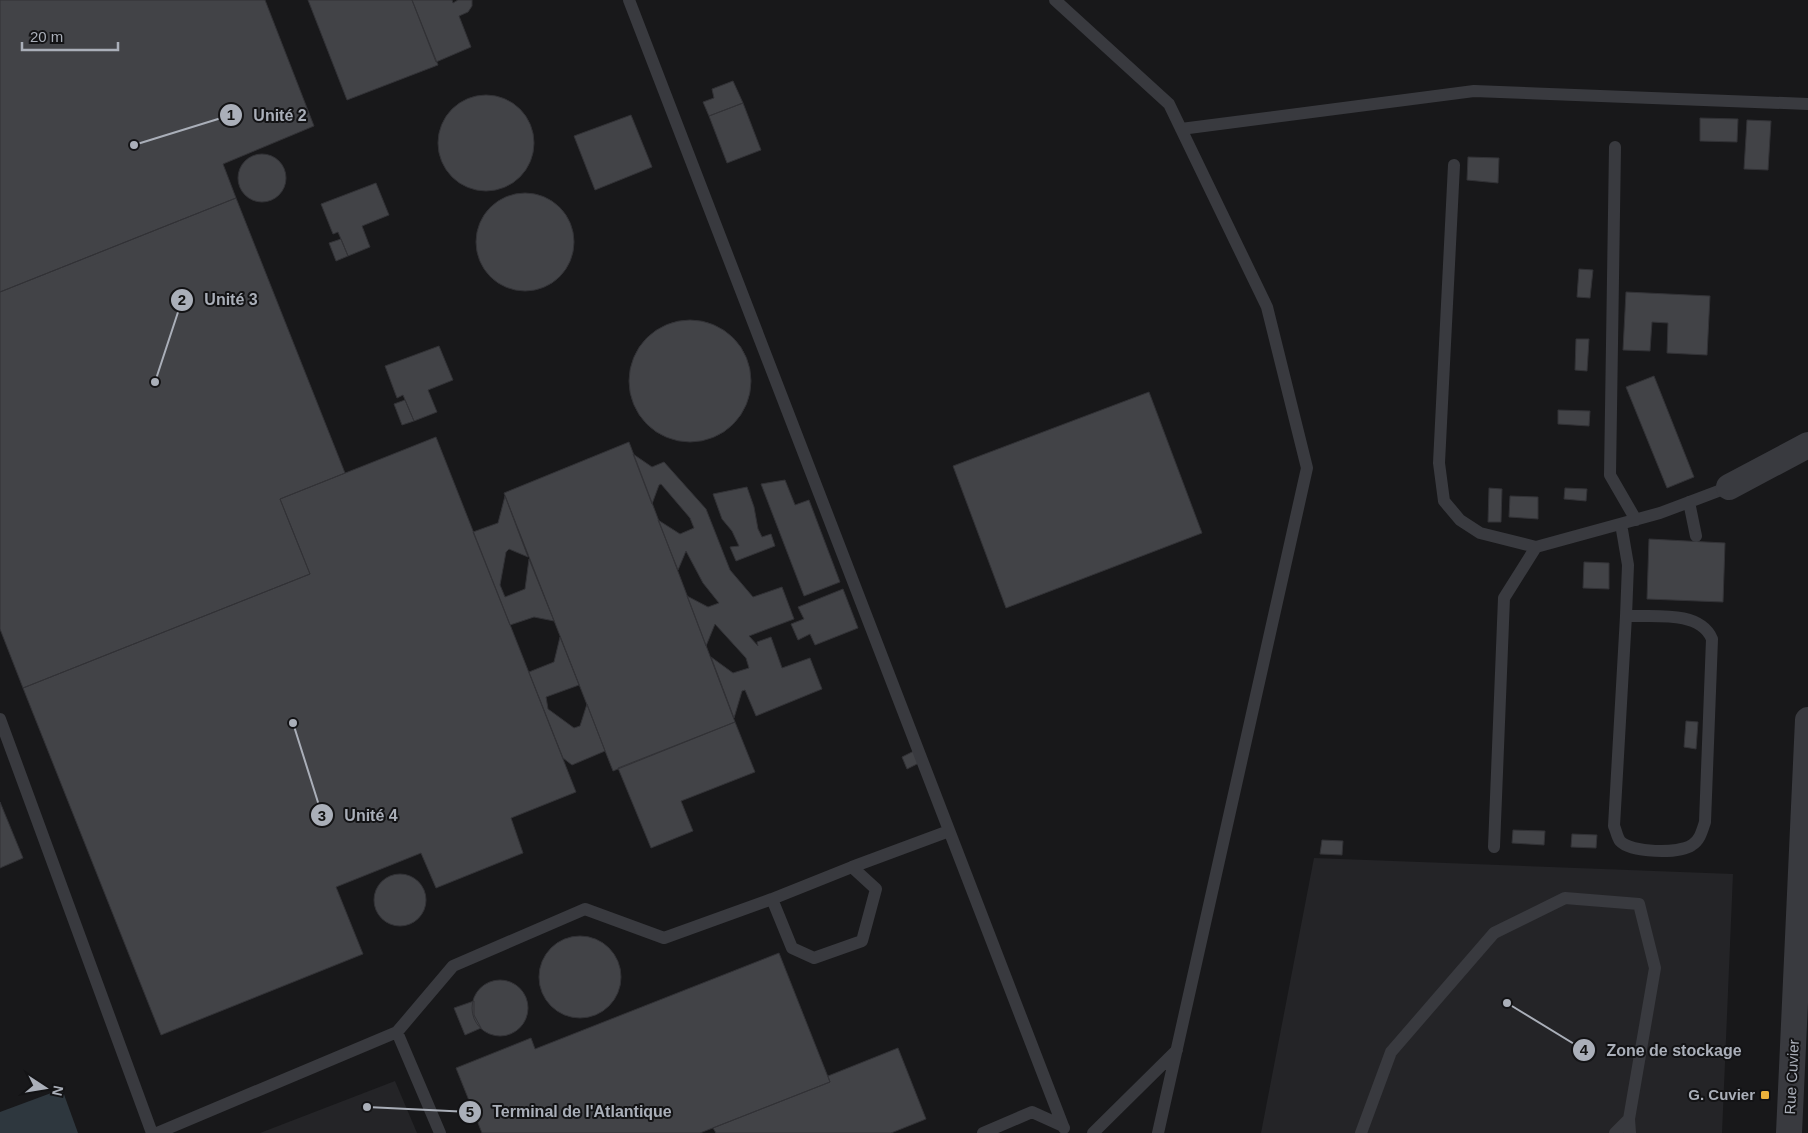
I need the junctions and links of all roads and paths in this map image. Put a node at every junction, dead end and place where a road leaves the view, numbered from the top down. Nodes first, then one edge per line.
1 (629, 0) edge
2 (1055, 0) edge
3 (1808, 104) edge
4 (1181, 129) junction
5 (1615, 147) dead end
6 (1454, 165) dead end
7 (1808, 445) edge
8 (1730, 487) joint
9 (1689, 502) junction
10 (1636, 520) junction
11 (1621, 524) junction
12 (1696, 536) dead end
13 (1536, 547) junction
14 (1626, 616) junction
15 (0, 719) edge
16 (1808, 720) edge
17 (949, 831) junction
18 (1494, 847) dead end
19 (852, 867) junction
20 (772, 899) junction
21 (397, 1032) junction
22 (1177, 1050) junction
23 (1629, 1119) junction
24 (1064, 1130) edge
25 (152, 1133) edge
26 (157, 1133) edge
27 (440, 1133) edge
28 (983, 1133) edge
29 (1093, 1133) edge
30 (1158, 1133) edge
31 (1361, 1133) edge
32 (1615, 1133) edge
33 (1630, 1133) edge
34 (1789, 1133) edge

1 - 17 lane
2 - 4 lane
3 - 4 lane
4 - 22 lane
5 - 10 lane
6 - 13 lane
7 - 8 street
8 - 9 lane
9 - 10 lane
9 - 12 lane
10 - 11 lane
11 - 13 lane
11 - 14 lane
13 - 18 lane
14 - 14 lane
15 - 25 lane
16 - 34 street, Rue Cuvier
17 - 19 lane
17 - 24 lane
19 - 20 lane
19 - 20 lane
20 - 21 lane
21 - 26 lane
21 - 27 lane
22 - 29 lane
22 - 30 lane
23 - 31 lane
23 - 32 lane
23 - 33 lane
24 - 28 lane

